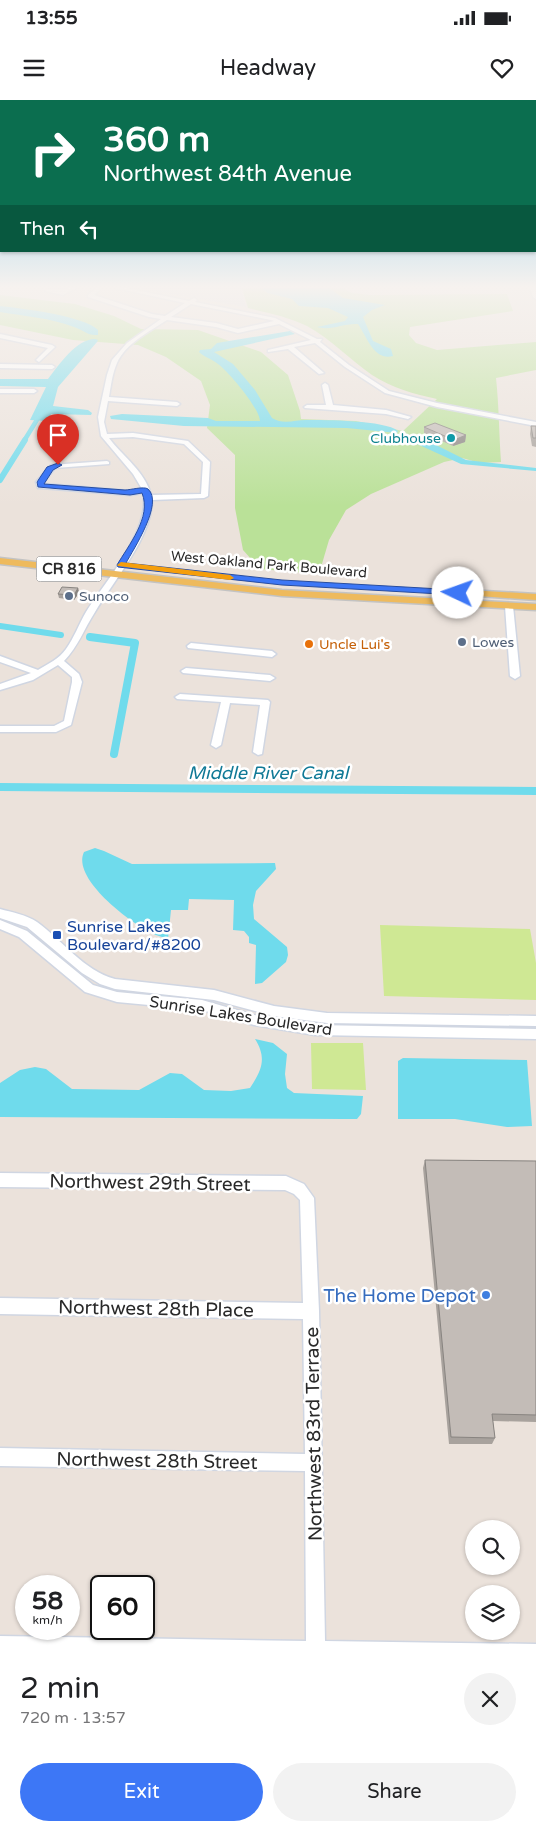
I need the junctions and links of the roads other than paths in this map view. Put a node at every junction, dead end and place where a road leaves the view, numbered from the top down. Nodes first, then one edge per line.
1 (39, 361) edge
2 (116, 361) edge
3 (306, 361) edge
4 (343, 361) edge
5 (37, 363) junction
6 (1, 366) edge
7 (52, 367) dead end
8 (321, 373) dead end
9 (363, 378) junction
10 (325, 385) dead end
11 (365, 386) dead end
12 (376, 386) junction
13 (0, 391) edge
14 (34, 391) dead end
15 (405, 395) junction
16 (105, 399) junction
17 (178, 404) dead end
18 (307, 407) dead end
19 (330, 408) junction
20 (386, 412) junction
21 (408, 417) dead end
22 (536, 422) edge
23 (104, 436) junction
24 (108, 463) dead end
25 (146, 494) junction
26 (0, 552) edge
27 (0, 561) edge
28 (118, 570) junction
29 (536, 597) edge
30 (509, 606) junction
31 (536, 608) edge
32 (190, 646) dead end
33 (272, 654) dead end
34 (0, 659) edge
35 (58, 662) junction
36 (186, 671) dead end
37 (39, 673) junction
38 (515, 676) dead end
39 (270, 678) dead end
40 (0, 687) edge
41 (180, 697) dead end
42 (226, 700) junction
43 (0, 729) edge
44 (216, 745) dead end
45 (258, 752) dead end
46 (0, 913) edge
47 (0, 924) edge
48 (536, 1021) edge
49 (536, 1034) edge
50 (0, 1180) edge
51 (299, 1188) joint
52 (0, 1306) edge
53 (311, 1311) junction
54 (0, 1457) edge
55 (313, 1463) junction
56 (0, 1646) edge
57 (316, 1652) junction
58 (536, 1654) edge

1 - 5 street
2 - 16 street
3 - 8 street
4 - 9 street
5 - 6 street
5 - 7 street
9 - 12 street
9 - 15 street
10 - 19 street
11 - 12 street
12 - 15 street
13 - 14 street
15 - 20 street
15 - 22 street
16 - 17 street
16 - 23 street
18 - 19 street
19 - 20 street
20 - 21 street
23 - 25 street
23 - 25 street
24 - 25 street
25 - 28 street
26 - 28 main road, West Oakland Park Boulevard / CR 816
27 - 28 main road, West Oakland Park Boulevard / CR 816
28 - 29 main road, West Oakland Park Boulevard / CR 816
28 - 30 main road, West Oakland Park Boulevard / CR 816
28 - 35 street
30 - 31 main road, West Oakland Park Boulevard / CR 816
30 - 38 street
32 - 33 street
34 - 37 street
35 - 37 street
35 - 43 street
36 - 39 street
37 - 40 street
41 - 42 street
42 - 44 street
42 - 45 street
46 - 48 street, Sunrise Lakes Boulevard
47 - 49 street, Sunrise Lakes Boulevard
50 - 51 street, Northwest 29th Street
51 - 53 street, Northwest 83rd Terrace
52 - 53 street, Northwest 28th Place
53 - 55 street, Northwest 83rd Terrace
54 - 55 street, Northwest 28th Street
55 - 57 street, Northwest 83rd Terrace
56 - 57 street
57 - 58 street

